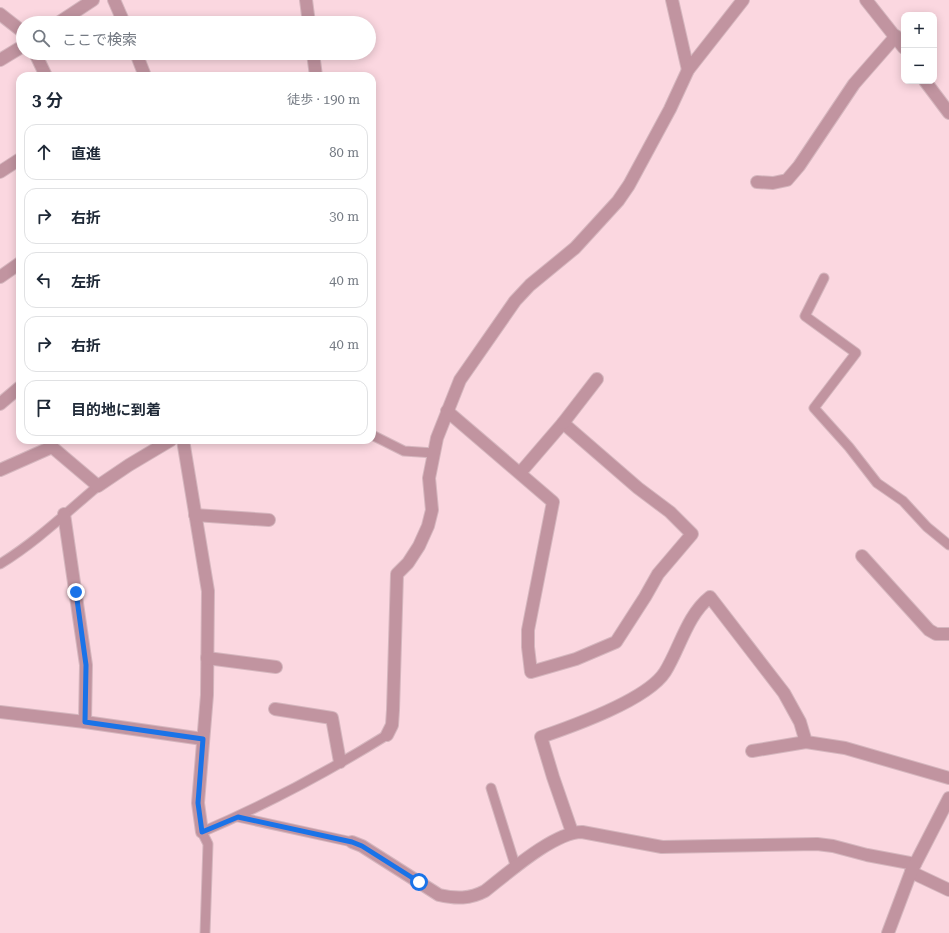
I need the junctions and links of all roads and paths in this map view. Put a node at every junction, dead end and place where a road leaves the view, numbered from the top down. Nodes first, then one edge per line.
1 (92, 0) edge
2 (114, 0) edge
3 (306, 0) edge
4 (672, 0) edge
5 (744, 0) edge
6 (866, 0) edge
7 (0, 14) edge
8 (68, 16) edge
9 (121, 16) edge
10 (308, 16) edge
11 (16, 27) edge
12 (896, 36) junction
13 (901, 44) edge
14 (16, 50) edge
15 (0, 60) edge
16 (38, 60) edge
17 (139, 60) edge
18 (314, 60) edge
19 (688, 70) junction
20 (44, 72) edge
21 (143, 72) edge
22 (315, 72) edge
23 (927, 84) edge
24 (949, 112) edge
25 (16, 162) edge
26 (0, 172) edge
27 (757, 182) dead end
28 (16, 266) edge
29 (0, 277) edge
30 (824, 278) dead end
31 (597, 378) dead end
32 (16, 390) edge
33 (0, 404) edge
34 (447, 411) junction
35 (563, 423) junction
36 (376, 437) edge
37 (164, 444) edge
38 (184, 444) edge
39 (434, 453) junction
40 (1, 466) edge
41 (520, 473) junction
42 (98, 486) junction
43 (64, 514) junction
44 (196, 515) junction
45 (269, 520) dead end
46 (949, 545) edge
47 (862, 556) dead end
48 (0, 564) edge
49 (949, 634) edge
50 (208, 658) junction
51 (276, 667) dead end
52 (275, 709) dead end
53 (0, 712) edge
54 (85, 722) junction
55 (387, 735) joint
56 (203, 739) junction
57 (806, 742) junction
58 (752, 751) dead end
59 (340, 762) junction
60 (949, 778) edge
61 (491, 788) dead end
62 (949, 798) edge
63 (238, 817) junction
64 (202, 832) junction
65 (572, 832) junction
66 (352, 842) joint
67 (516, 868) junction
68 (913, 868) junction
69 (949, 890) edge
70 (205, 933) edge
71 (888, 933) edge

1 - 8 street
2 - 9 street
3 - 10 street
4 - 19 street
5 - 19 street
6 - 12 street
7 - 11 street
12 - 13 street
12 - 27 street
14 - 15 street
16 - 20 street
17 - 21 street
18 - 22 street
19 - 34 street
23 - 24 street
25 - 26 street
28 - 29 street
30 - 46 lane
31 - 35 street
32 - 33 street
34 - 39 street
34 - 41 street
35 - 41 street
35 - 41 street
36 - 39 lane
37 - 42 street
38 - 44 street
39 - 55 street
40 - 42 street
42 - 43 lane
43 - 48 lane
43 - 54 street
44 - 45 street
44 - 50 street
47 - 49 street
50 - 51 street
50 - 56 street
52 - 59 street
53 - 54 street
54 - 56 street
55 - 59 lane
56 - 64 street
57 - 58 street
57 - 60 street
57 - 65 street
59 - 63 lane
61 - 67 lane
62 - 68 street
63 - 64 lane
63 - 66 lane
64 - 70 lane
65 - 67 street
65 - 68 street
66 - 67 street
68 - 69 street
68 - 71 street

